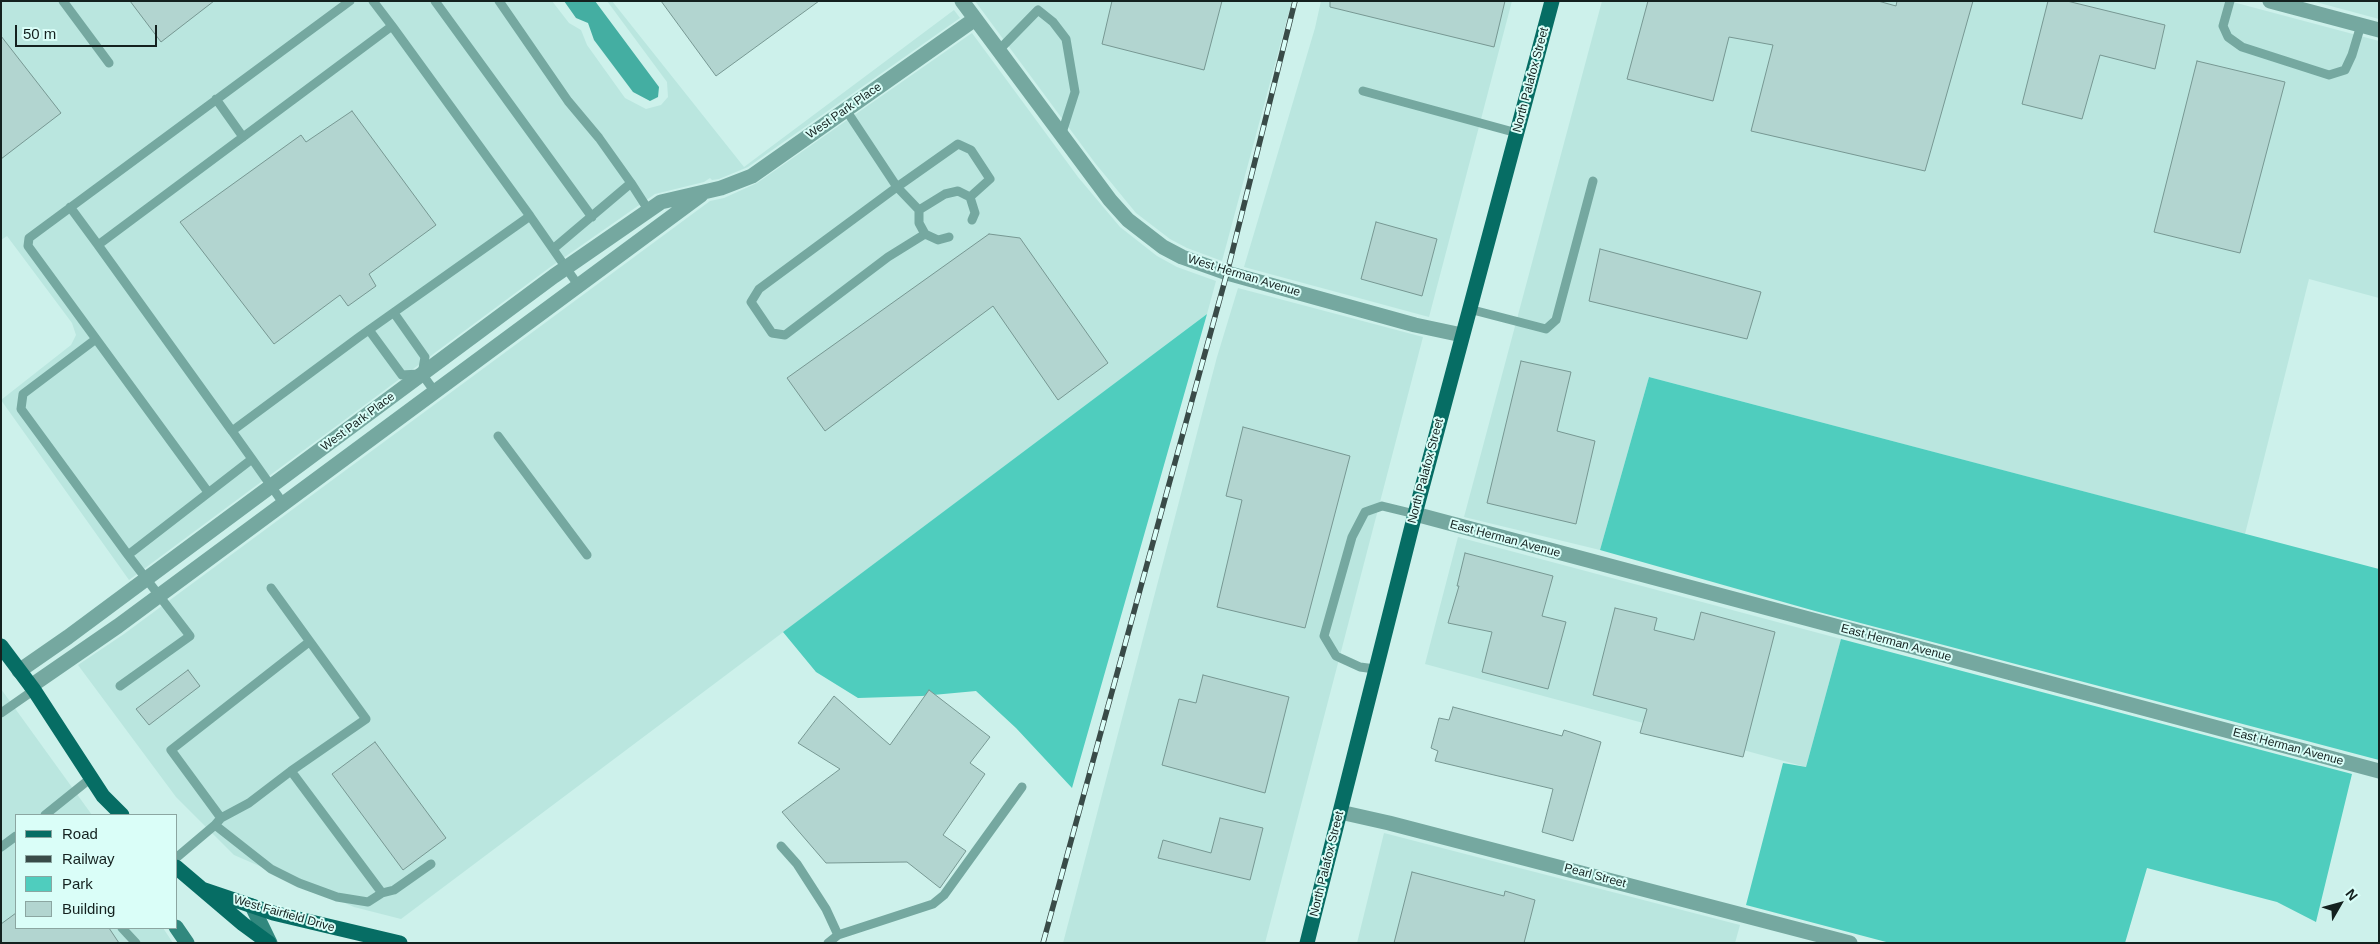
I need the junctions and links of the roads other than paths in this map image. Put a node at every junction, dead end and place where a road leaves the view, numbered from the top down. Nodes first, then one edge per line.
1 (63, 1) edge
2 (350, 1) edge
3 (374, 1) edge
4 (435, 1) edge
5 (499, 1) edge
6 (962, 1) edge
7 (1552, 1) edge
8 (2230, 1) edge
9 (2270, 1) edge
10 (1040, 5) edge
11 (975, 19) junction
12 (2360, 25) junction
13 (392, 26) junction
14 (2379, 30) edge
15 (998, 51) junction
16 (109, 63) dead end
17 (1363, 91) dead end
18 (216, 99) junction
19 (846, 110) junction
20 (1517, 133) junction
21 (1061, 136) junction
22 (243, 137) junction
23 (1593, 181) dead end
24 (631, 183) junction
25 (897, 187) junction
26 (707, 192) junction
27 (970, 197) junction
28 (70, 207) junction
29 (919, 210) junction
30 (649, 211) junction
31 (530, 216) junction
32 (592, 216) junction
33 (972, 220) dead end
34 (925, 234) junction
35 (949, 237) dead end
36 (98, 245) junction
37 (553, 249) junction
38 (566, 268) junction
39 (578, 285) junction
40 (1469, 309) junction
41 (394, 313) junction
42 (369, 330) junction
43 (1462, 335) junction
44 (96, 339) junction
45 (422, 374) junction
46 (435, 392) junction
47 (232, 431) junction
48 (498, 436) dead end
49 (252, 460) junction
50 (271, 487) junction
51 (208, 492) junction
52 (283, 503) junction
53 (1414, 514) junction
54 (128, 555) junction
55 (587, 555) dead end
56 (147, 578) junction
57 (271, 588) dead end
58 (159, 596) junction
59 (309, 642) junction
60 (1, 646) edge
61 (1375, 669) junction
62 (19, 671) junction
63 (120, 686) dead end
64 (33, 688) junction
65 (1, 713) edge
66 (2379, 770) edge
67 (292, 771) junction
68 (91, 778) junction
69 (1022, 787) dead end
70 (102, 796) junction
71 (1340, 812) junction
72 (46, 814) edge
73 (111, 814) edge
74 (121, 814) edge
75 (218, 822) junction
76 (15, 837) edge
77 (781, 846) dead end
78 (1, 847) edge
79 (178, 856) edge
80 (430, 864) dead end
81 (178, 869) edge
82 (202, 889) junction
83 (382, 892) junction
84 (252, 906) junction
85 (123, 929) edge
86 (177, 929) edge
87 (838, 935) junction
88 (136, 943) edge
89 (187, 943) edge
90 (270, 943) edge
91 (400, 943) edge
92 (828, 943) edge
93 (1307, 943) edge
94 (1850, 943) edge

1 - 16 lane
2 - 18 lane
3 - 13 lane
4 - 32 lane
5 - 24 lane
6 - 11 street, West Herman Avenue
7 - 20 main road, North Palafox Street
8 - 12 lane
9 - 12 street
10 - 15 lane
10 - 21 lane
11 - 15 street, West Herman Avenue
11 - 19 street, West Park Place
12 - 14 street
13 - 22 lane
13 - 31 lane
15 - 21 street, West Herman Avenue
17 - 20 lane
18 - 22 lane
18 - 28 lane
19 - 25 lane
19 - 26 street, West Park Place
20 - 40 main road, North Palafox Street
21 - 43 street, West Herman Avenue
22 - 36 lane
23 - 40 lane
24 - 30 lane
24 - 32 lane
25 - 27 lane
25 - 29 lane
25 - 34 lane
26 - 30 street, West Park Place
26 - 39 street, West Park Place
27 - 29 lane
27 - 33 lane
28 - 36 lane
28 - 44 lane
29 - 34 lane
30 - 38 street, West Park Place
31 - 37 lane
31 - 41 lane
32 - 37 lane
34 - 35 lane
36 - 47 lane
37 - 38 lane
38 - 39 lane
38 - 45 street, West Park Place
39 - 46 street, West Park Place
40 - 43 main road, North Palafox Street
41 - 42 lane
41 - 45 lane
42 - 45 lane
42 - 47 lane
43 - 53 main road, North Palafox Street
44 - 51 lane
44 - 54 lane
45 - 46 lane
45 - 50 street, West Park Place
46 - 52 street, West Park Place
47 - 49 lane
48 - 55 lane
49 - 50 lane
49 - 51 lane
50 - 52 lane
50 - 56 street, West Park Place
51 - 54 lane
52 - 58 street, West Park Place
53 - 61 main road, North Palafox Street
53 - 61 lane
53 - 66 street, East Herman Avenue
54 - 56 lane
56 - 58 lane
56 - 62 street, West Park Place
57 - 59 lane
58 - 63 lane
58 - 64 street, West Park Place
59 - 67 lane
59 - 75 lane
60 - 62 main road
61 - 71 main road, North Palafox Street
62 - 64 main road
64 - 65 lane
64 - 68 main road
67 - 75 lane
67 - 83 lane
68 - 70 main road
68 - 72 lane
69 - 87 lane
70 - 73 main road
70 - 74 main road
71 - 93 main road, North Palafox Street
71 - 94 street, Pearl Street
75 - 79 lane
75 - 83 lane
76 - 78 lane
77 - 87 lane
80 - 83 lane
81 - 82 main road, West Fairfield Drive
82 - 84 main road, West Fairfield Drive
82 - 90 main road
84 - 90 main road
84 - 91 main road, West Fairfield Drive
85 - 88 lane
86 - 89 main road
87 - 92 lane

